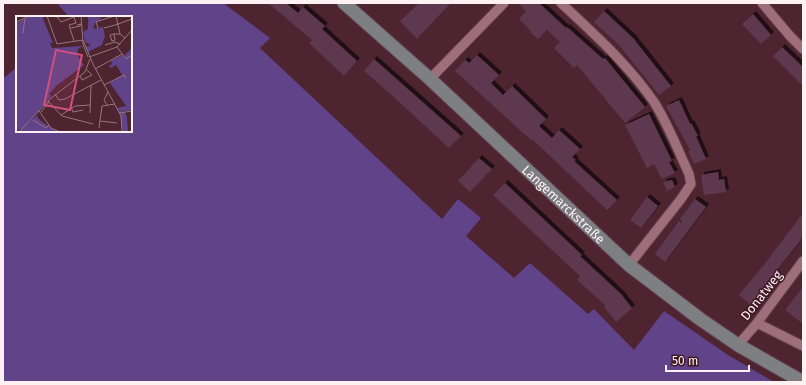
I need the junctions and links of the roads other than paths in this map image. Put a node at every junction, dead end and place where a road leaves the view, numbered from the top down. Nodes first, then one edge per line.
1 (344, 3) edge
2 (504, 3) edge
3 (561, 3) edge
4 (762, 3) edge
5 (803, 49) edge
6 (430, 79) junction
7 (803, 261) edge
8 (629, 265) junction
9 (757, 323) junction
10 (738, 345) junction
11 (803, 346) edge
12 (803, 382) edge

1 - 6 street, Langemarckstraße
2 - 6 street
3 - 8 street
4 - 5 street
6 - 8 street, Langemarckstraße
7 - 9 street, Donatweg
8 - 10 street, Langemarckstraße
9 - 10 street, Donatweg
9 - 11 street
10 - 12 street, Langemarckstraße

